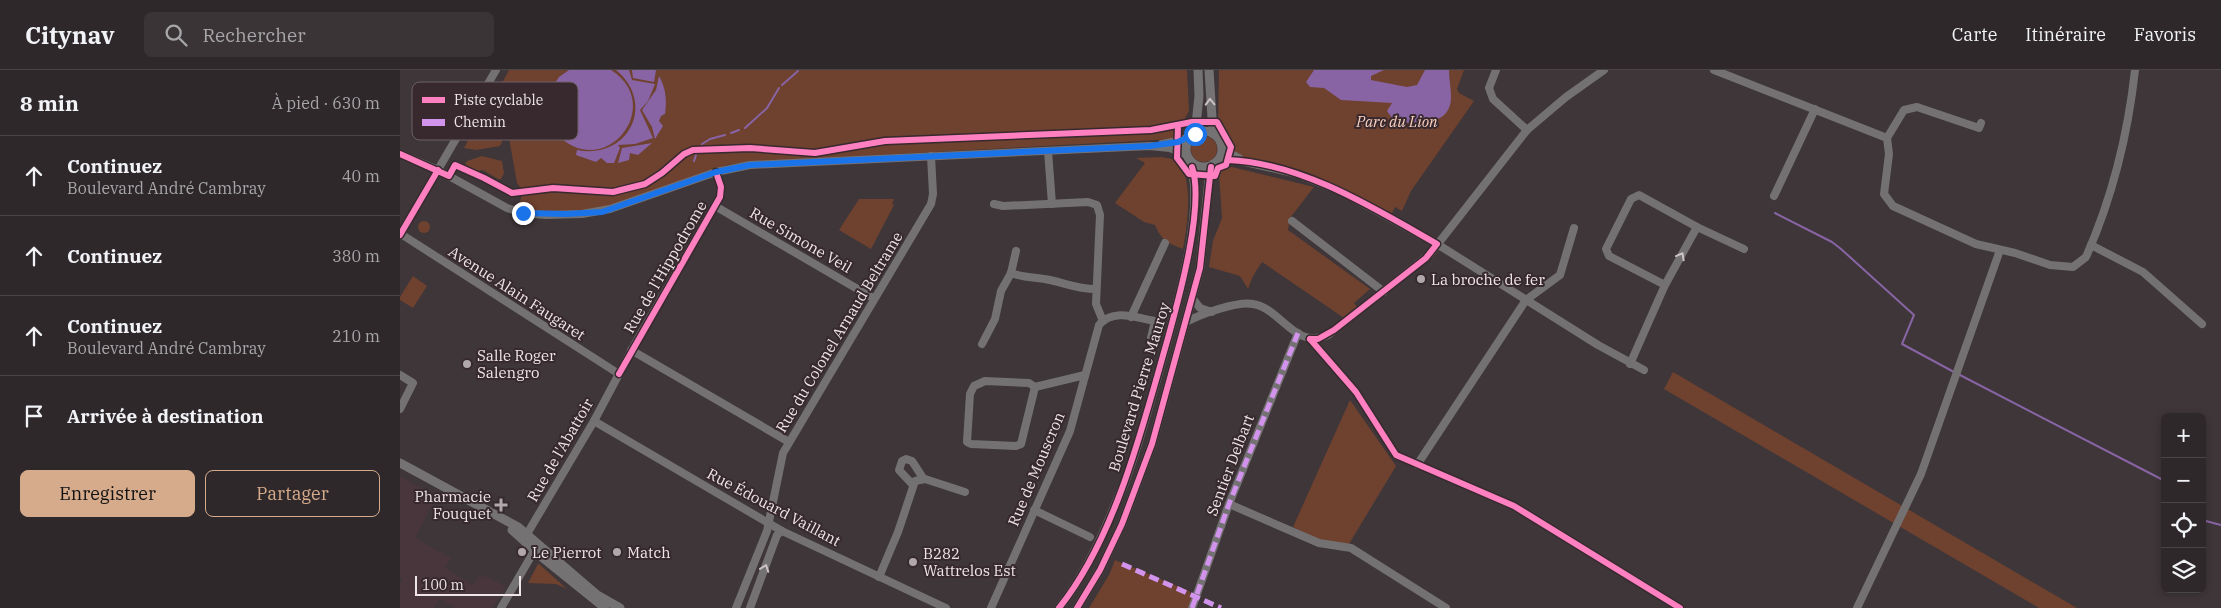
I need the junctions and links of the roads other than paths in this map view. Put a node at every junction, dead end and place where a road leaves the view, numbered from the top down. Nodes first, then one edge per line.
1 (496, 70) edge
2 (1198, 70) edge
3 (1209, 70) edge
4 (1496, 70) edge
5 (1604, 70) edge
6 (1714, 70) edge
7 (2135, 70) edge
8 (489, 82) edge
9 (1814, 109) junction
10 (1981, 123) dead end
11 (1527, 130) junction
12 (1194, 134) junction
13 (1213, 134) junction
14 (1887, 138) junction
15 (455, 140) edge
16 (1220, 142) junction
17 (1150, 146) junction
18 (1048, 150) junction
19 (400, 154) edge
20 (931, 156) junction
21 (1188, 158) junction
22 (1215, 163) junction
23 (1253, 163) junction
24 (438, 170) junction
25 (716, 172) junction
26 (1774, 196) dead end
27 (994, 204) dead end
28 (1052, 204) junction
29 (715, 206) junction
30 (1292, 221) dead end
31 (1697, 227) junction
32 (1574, 228) dead end
33 (401, 232) edge
34 (1165, 243) dead end
35 (1437, 244) junction
36 (2091, 245) junction
37 (1744, 249) dead end
38 (2000, 250) junction
39 (1016, 251) dead end
40 (1011, 273) junction
41 (1665, 285) junction
42 (1096, 289) junction
43 (1384, 292) junction
44 (873, 298) junction
45 (1193, 299) junction
46 (1526, 300) junction
47 (1212, 312) junction
48 (1131, 317) junction
49 (1103, 321) junction
50 (1186, 322) junction
51 (2202, 324) dead end
52 (1298, 334) junction
53 (1151, 338) dead end
54 (1310, 339) junction
55 (982, 344) dead end
56 (631, 350) junction
57 (1630, 364) junction
58 (1644, 370) dead end
59 (619, 374) junction
60 (400, 375) edge
61 (1085, 376) junction
62 (1035, 387) junction
63 (400, 409) edge
64 (594, 421) junction
65 (789, 442) junction
66 (400, 463) edge
67 (1417, 465) junction
68 (923, 478) junction
69 (913, 485) junction
70 (965, 492) dead end
71 (1229, 504) junction
72 (1034, 510) junction
73 (769, 523) junction
74 (782, 531) junction
75 (525, 537) junction
76 (1090, 537) dead end
77 (537, 548) junction
78 (879, 577) junction
79 (748, 580) junction
80 (758, 585) junction
81 (501, 608) edge
82 (605, 608) edge
83 (620, 608) edge
84 (736, 608) edge
85 (750, 608) edge
86 (946, 608) edge
87 (991, 608) edge
88 (1059, 608) edge
89 (1077, 608) edge
90 (1192, 608) edge
91 (1446, 608) edge
92 (1680, 608) edge
93 (1857, 608) edge

1 - 8 street
2 - 12 main road
13 -> 3 main road
4 - 11 street
5 - 11 street
6 - 9 street
7 - 36 street
9 - 14 street
9 - 26 street
10 - 14 street
11 - 35 street
12 - 13 main road
12 - 17 street
12 - 21 main road
13 - 16 main road
14 - 38 street
15 - 24 street
16 - 22 main road
16 - 23 street
17 - 18 street
17 - 21 street
18 - 20 street
18 - 28 street
19 - 24 street
20 - 25 street
20 - 44 street, Rue du Colonel Arnaud Beltrame
21 - 22 main road
21 - 88 main road, Boulevard Pierre Mauroy
22 - 23 street
22 - 45 main road, Boulevard Pierre Mauroy
23 - 35 street
24 - 25 street
24 - 33 street
25 - 29 street, Rue de l'Hippodrome
27 - 28 street
28 - 42 street
29 - 44 street, Rue Simone Veil
29 - 56 street, Rue de l'Hippodrome
30 - 43 street
31 - 37 street
41 -> 31 street
31 - 41 street
32 - 46 street
33 - 59 street, Avenue Alain Faugaret
34 - 48 street
35 - 43 street
35 - 46 street
36 - 38 street
36 - 51 street
38 - 93 street
39 - 40 street
40 - 42 street
40 - 55 street
41 - 57 street
42 - 49 street
43 - 54 street
44 - 65 street, Rue du Colonel Arnaud Beltrame
45 - 47 street
45 - 50 main road, Boulevard Pierre Mauroy
46 - 57 street
46 - 67 street
47 - 50 street
47 - 52 street
48 - 49 street
48 - 53 street
49 - 61 street, Rue de Mouscron
50 - 89 main road, Boulevard Pierre Mauroy
52 - 54 street
52 - 71 street, Sentier Delbart
54 - 67 street
56 - 59 street, Rue de l'Hippodrome
56 - 65 street
57 - 58 street
59 - 64 street, Rue de l'Abattoir
60 - 63 street
61 - 62 street
61 - 72 street, Rue de Mouscron
62 - 62 street
64 - 73 street, Rue Édouard Vaillant
64 - 75 street, Rue de l'Abattoir
65 - 73 street, Rue du Colonel Arnaud Beltrame
66 - 75 main road
67 - 92 street
68 - 69 street
68 - 69 street
68 - 70 street
69 - 78 street
71 - 90 street, Sentier Delbart
71 - 91 street
72 - 76 street
72 - 87 street, Rue de Mouscron
73 - 74 street, Rue Édouard Vaillant
73 - 79 street, Rue du Colonel Arnaud Beltrame
74 - 78 street, Rue Édouard Vaillant
80 -> 74 street
75 - 77 main road
77 - 81 street
77 - 82 main road
77 - 83 main road
78 - 86 street, Rue Édouard Vaillant
79 - 80 street
79 - 84 street, Rue du Colonel Arnaud Beltrame
80 - 85 street

